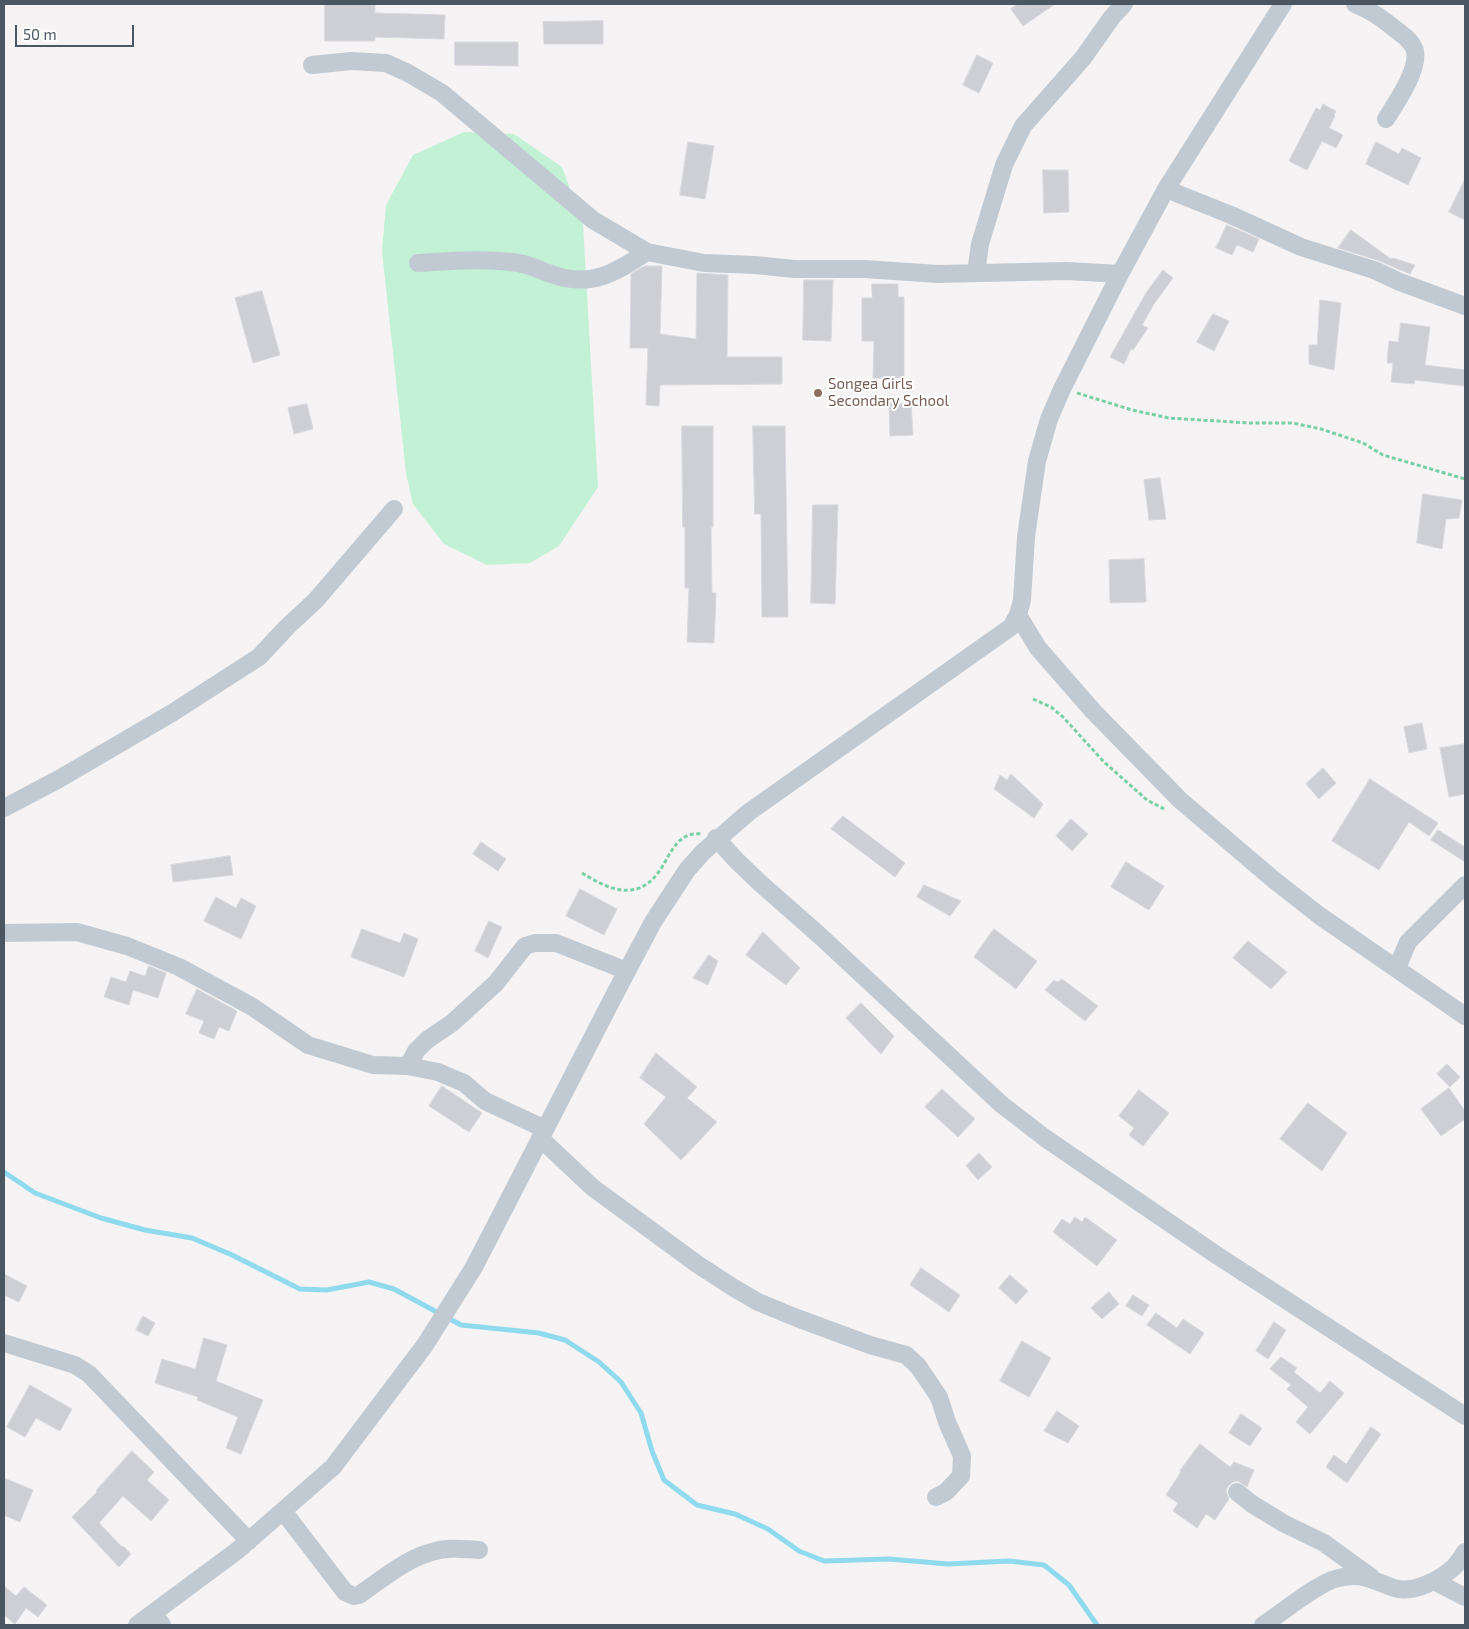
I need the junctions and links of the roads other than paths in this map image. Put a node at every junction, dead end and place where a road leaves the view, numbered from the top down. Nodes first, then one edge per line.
1 (1124, 4) edge
2 (1283, 4) edge
3 (1355, 4) edge
4 (312, 65) dead end
5 (1386, 118) dead end
6 (1166, 190) junction
7 (647, 252) junction
8 (418, 264) dead end
9 (976, 273) junction
10 (1120, 274) junction
11 (1465, 306) edge
12 (394, 509) dead end
13 (1018, 615) junction
14 (4, 808) edge
15 (716, 839) junction
16 (1465, 885) edge
17 (4, 933) edge
18 (1397, 968) junction
19 (627, 971) junction
20 (1465, 1016) edge
21 (427, 1040) junction
22 (408, 1066) junction
23 (438, 1072) junction
24 (543, 1134) junction
25 (4, 1343) edge
26 (1465, 1416) edge
27 (1236, 1492) dead end
28 (936, 1497) dead end
29 (283, 1511) junction
30 (249, 1541) junction
31 (479, 1550) dead end
32 (1465, 1552) edge
33 (1372, 1578) junction
34 (1434, 1581) junction
35 (1465, 1597) edge
36 (158, 1619) edge
37 (136, 1625) edge
38 (1263, 1625) edge

1 - 9 street
2 - 6 street
3 - 5 street
4 - 7 street
6 - 10 street
6 - 11 street
7 - 8 street
7 - 9 street
9 - 10 street
10 - 13 street
12 - 14 street
13 - 15 street
13 - 18 street
15 - 19 street
15 - 26 street
16 - 18 street
17 - 22 street
18 - 20 street
19 - 21 street
19 - 24 street
21 - 22 street
21 - 23 street
22 - 23 street
23 - 24 street
24 - 28 street
24 - 29 street
25 - 30 street
27 - 33 street
29 - 30 street
29 - 31 street
30 - 36 street
32 - 34 street
33 - 34 street
33 - 38 street
34 - 35 street
36 - 37 street

